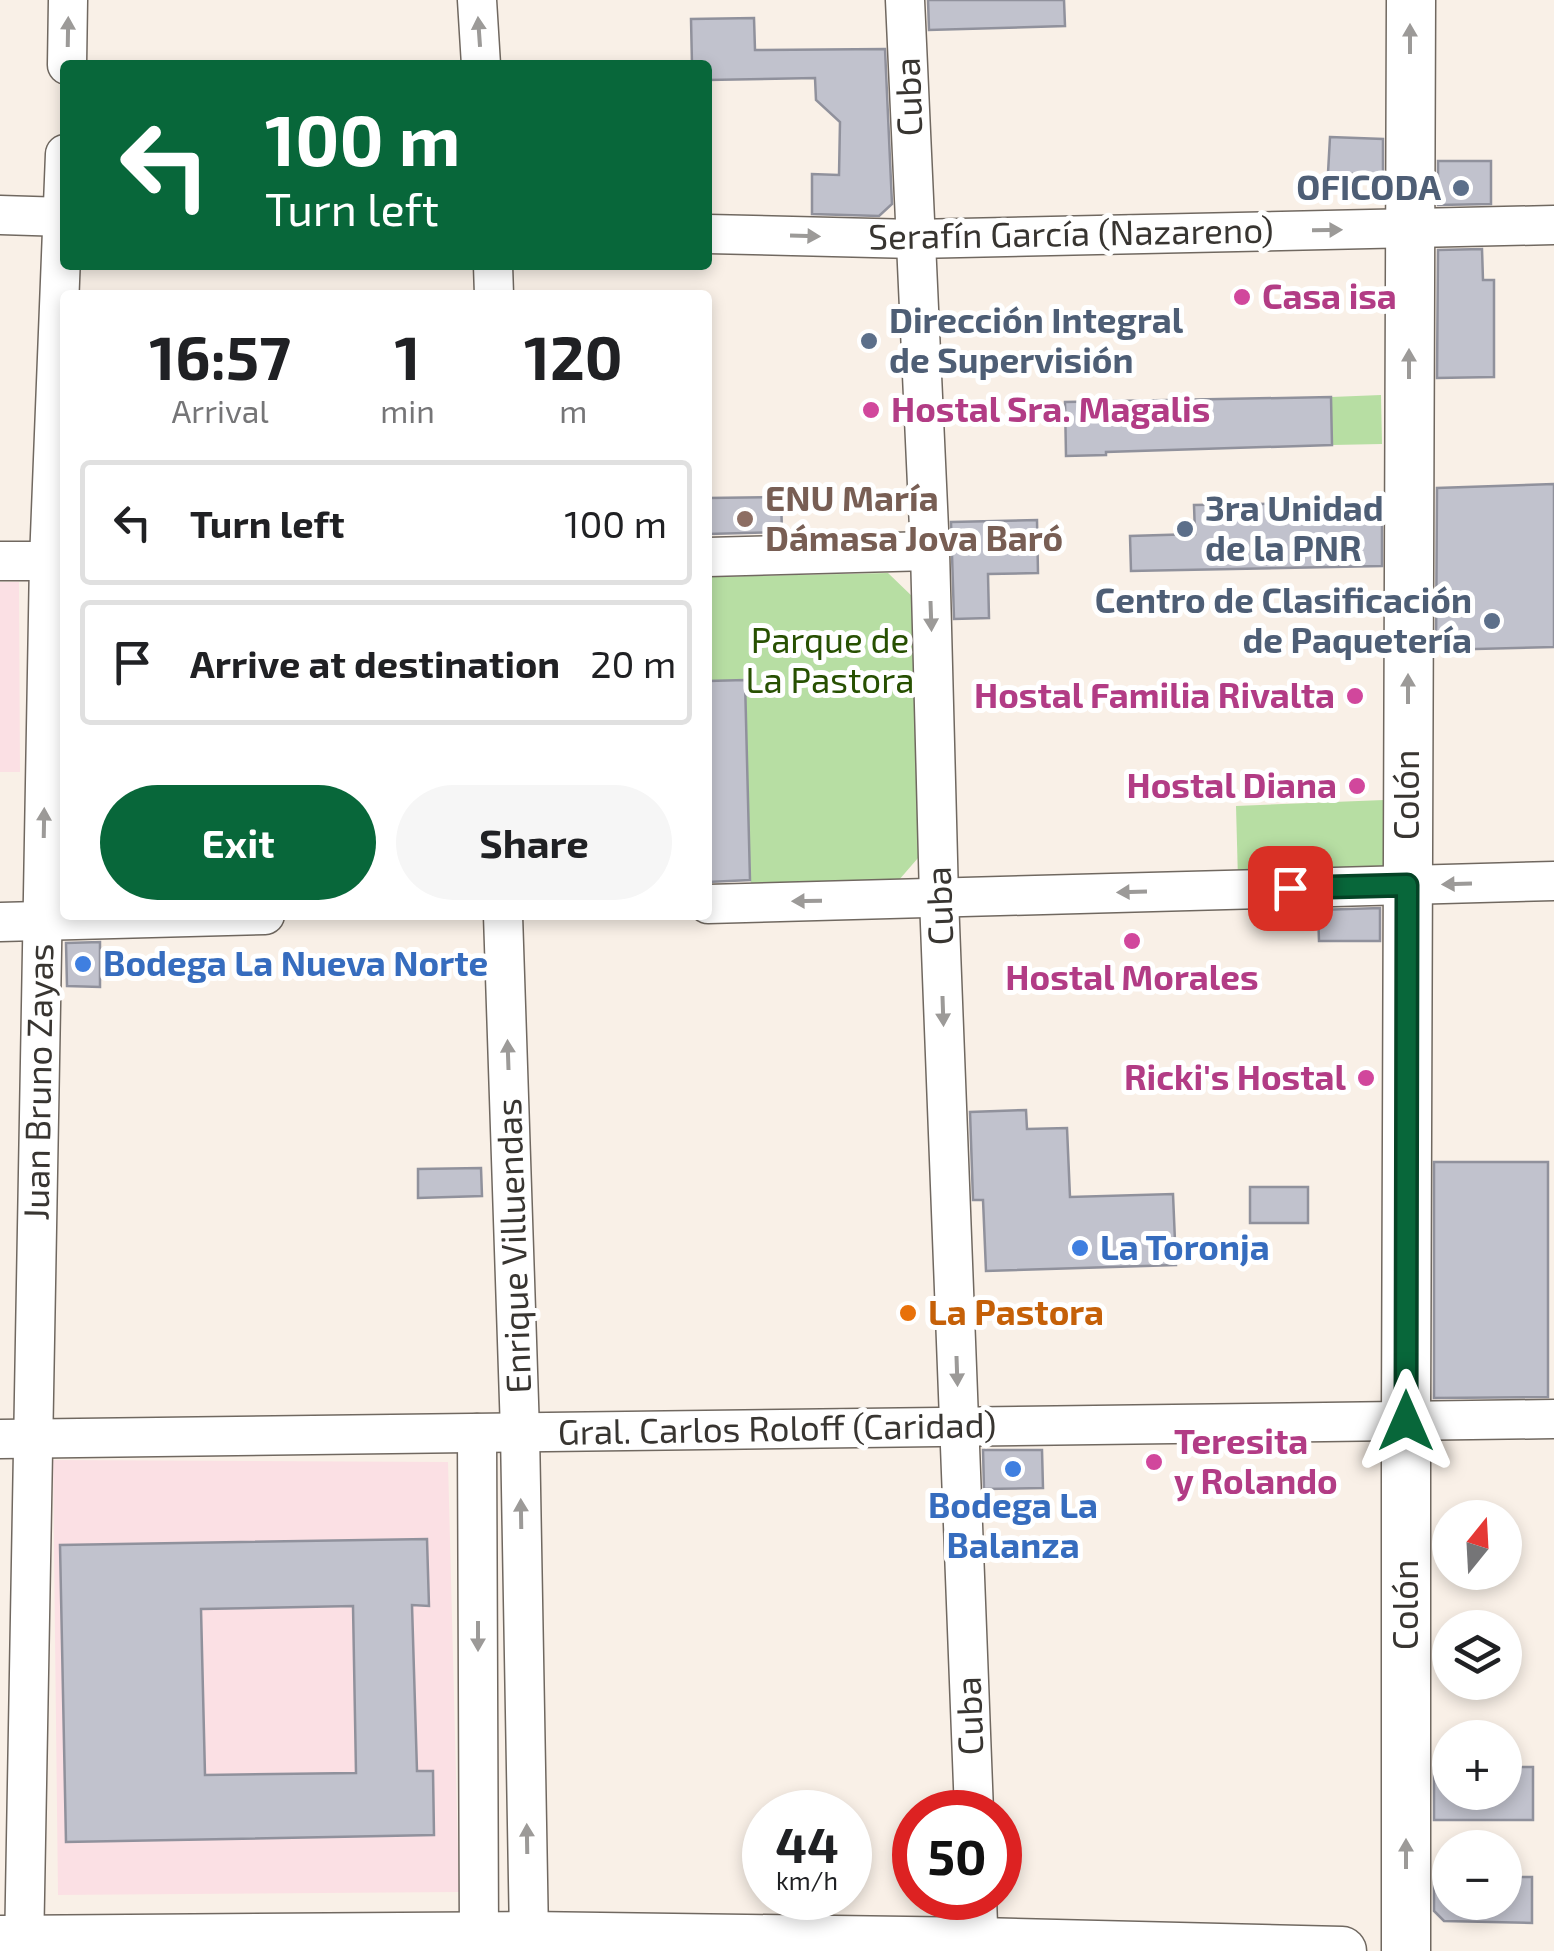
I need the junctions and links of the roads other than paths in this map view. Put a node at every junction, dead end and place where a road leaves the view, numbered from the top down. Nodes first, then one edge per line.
1 (68, 0) edge
2 (476, 0) edge
3 (905, 0) edge
4 (1411, 0) edge
5 (67, 60) edge
6 (481, 60) edge
7 (0, 215) edge
8 (60, 217) edge
9 (1554, 225) edge
10 (1409, 228) junction
11 (712, 234) edge
12 (914, 239) junction
13 (60, 414) edge
14 (930, 552) junction
15 (712, 557) edge
16 (57, 561) edge
17 (0, 562) edge
18 (1554, 881) edge
19 (1407, 885) junction
20 (939, 898) junction
21 (712, 904) edge
22 (42, 920) junction
23 (60, 920) edge
24 (504, 920) edge
25 (0, 922) edge
26 (1554, 1419) edge
27 (1406, 1421) junction
28 (960, 1427) junction
29 (520, 1432) junction
30 (477, 1434) junction
31 (17, 1439) edge
32 (973, 1790) edge
33 (978, 1930) edge
34 (16, 1944) edge
35 (479, 1944) edge
36 (529, 1944) edge
37 (1342, 1951) edge
38 (1406, 1951) edge

5 -> 1 street
6 -> 2 street
3 - 12 street, Cuba
10 -> 4 main road, Colón
7 - 8 street
9 - 10 street, Serafín García (Nazareno)
12 -> 10 street, Serafín García (Nazareno)
19 -> 10 main road, Colón
11 -> 12 street, Serafín García (Nazareno)
12 - 14 street, Cuba
13 - 16 street, Juan Bruno Zayas
14 - 15 street
14 -> 20 street, Cuba
16 - 17 street
22 -> 16 street, Juan Bruno Zayas
18 -> 19 street
19 -> 20 street
19 - 27 main road, Colón
20 -> 21 street
20 -> 28 street, Cuba
22 - 23 street
22 - 25 street
22 - 31 street, Juan Bruno Zayas
29 -> 24 street, Enrique Villuendas
26 - 27 street, Gral. Carlos Roloff (Caridad)
27 - 28 street, Gral. Carlos Roloff (Caridad)
38 -> 27 main road, Colón
28 - 29 street, Gral. Carlos Roloff (Caridad)
28 - 32 street, Cuba
29 - 30 street, Gral. Carlos Roloff (Caridad)
36 -> 29 street, Enrique Villuendas
30 - 31 street, Gral. Carlos Roloff (Caridad)
30 -> 35 street, Enrique Villuendas
31 - 34 street, Juan Bruno Zayas
33 - 36 main road
33 - 37 main road
34 - 35 main road
35 - 36 main road

